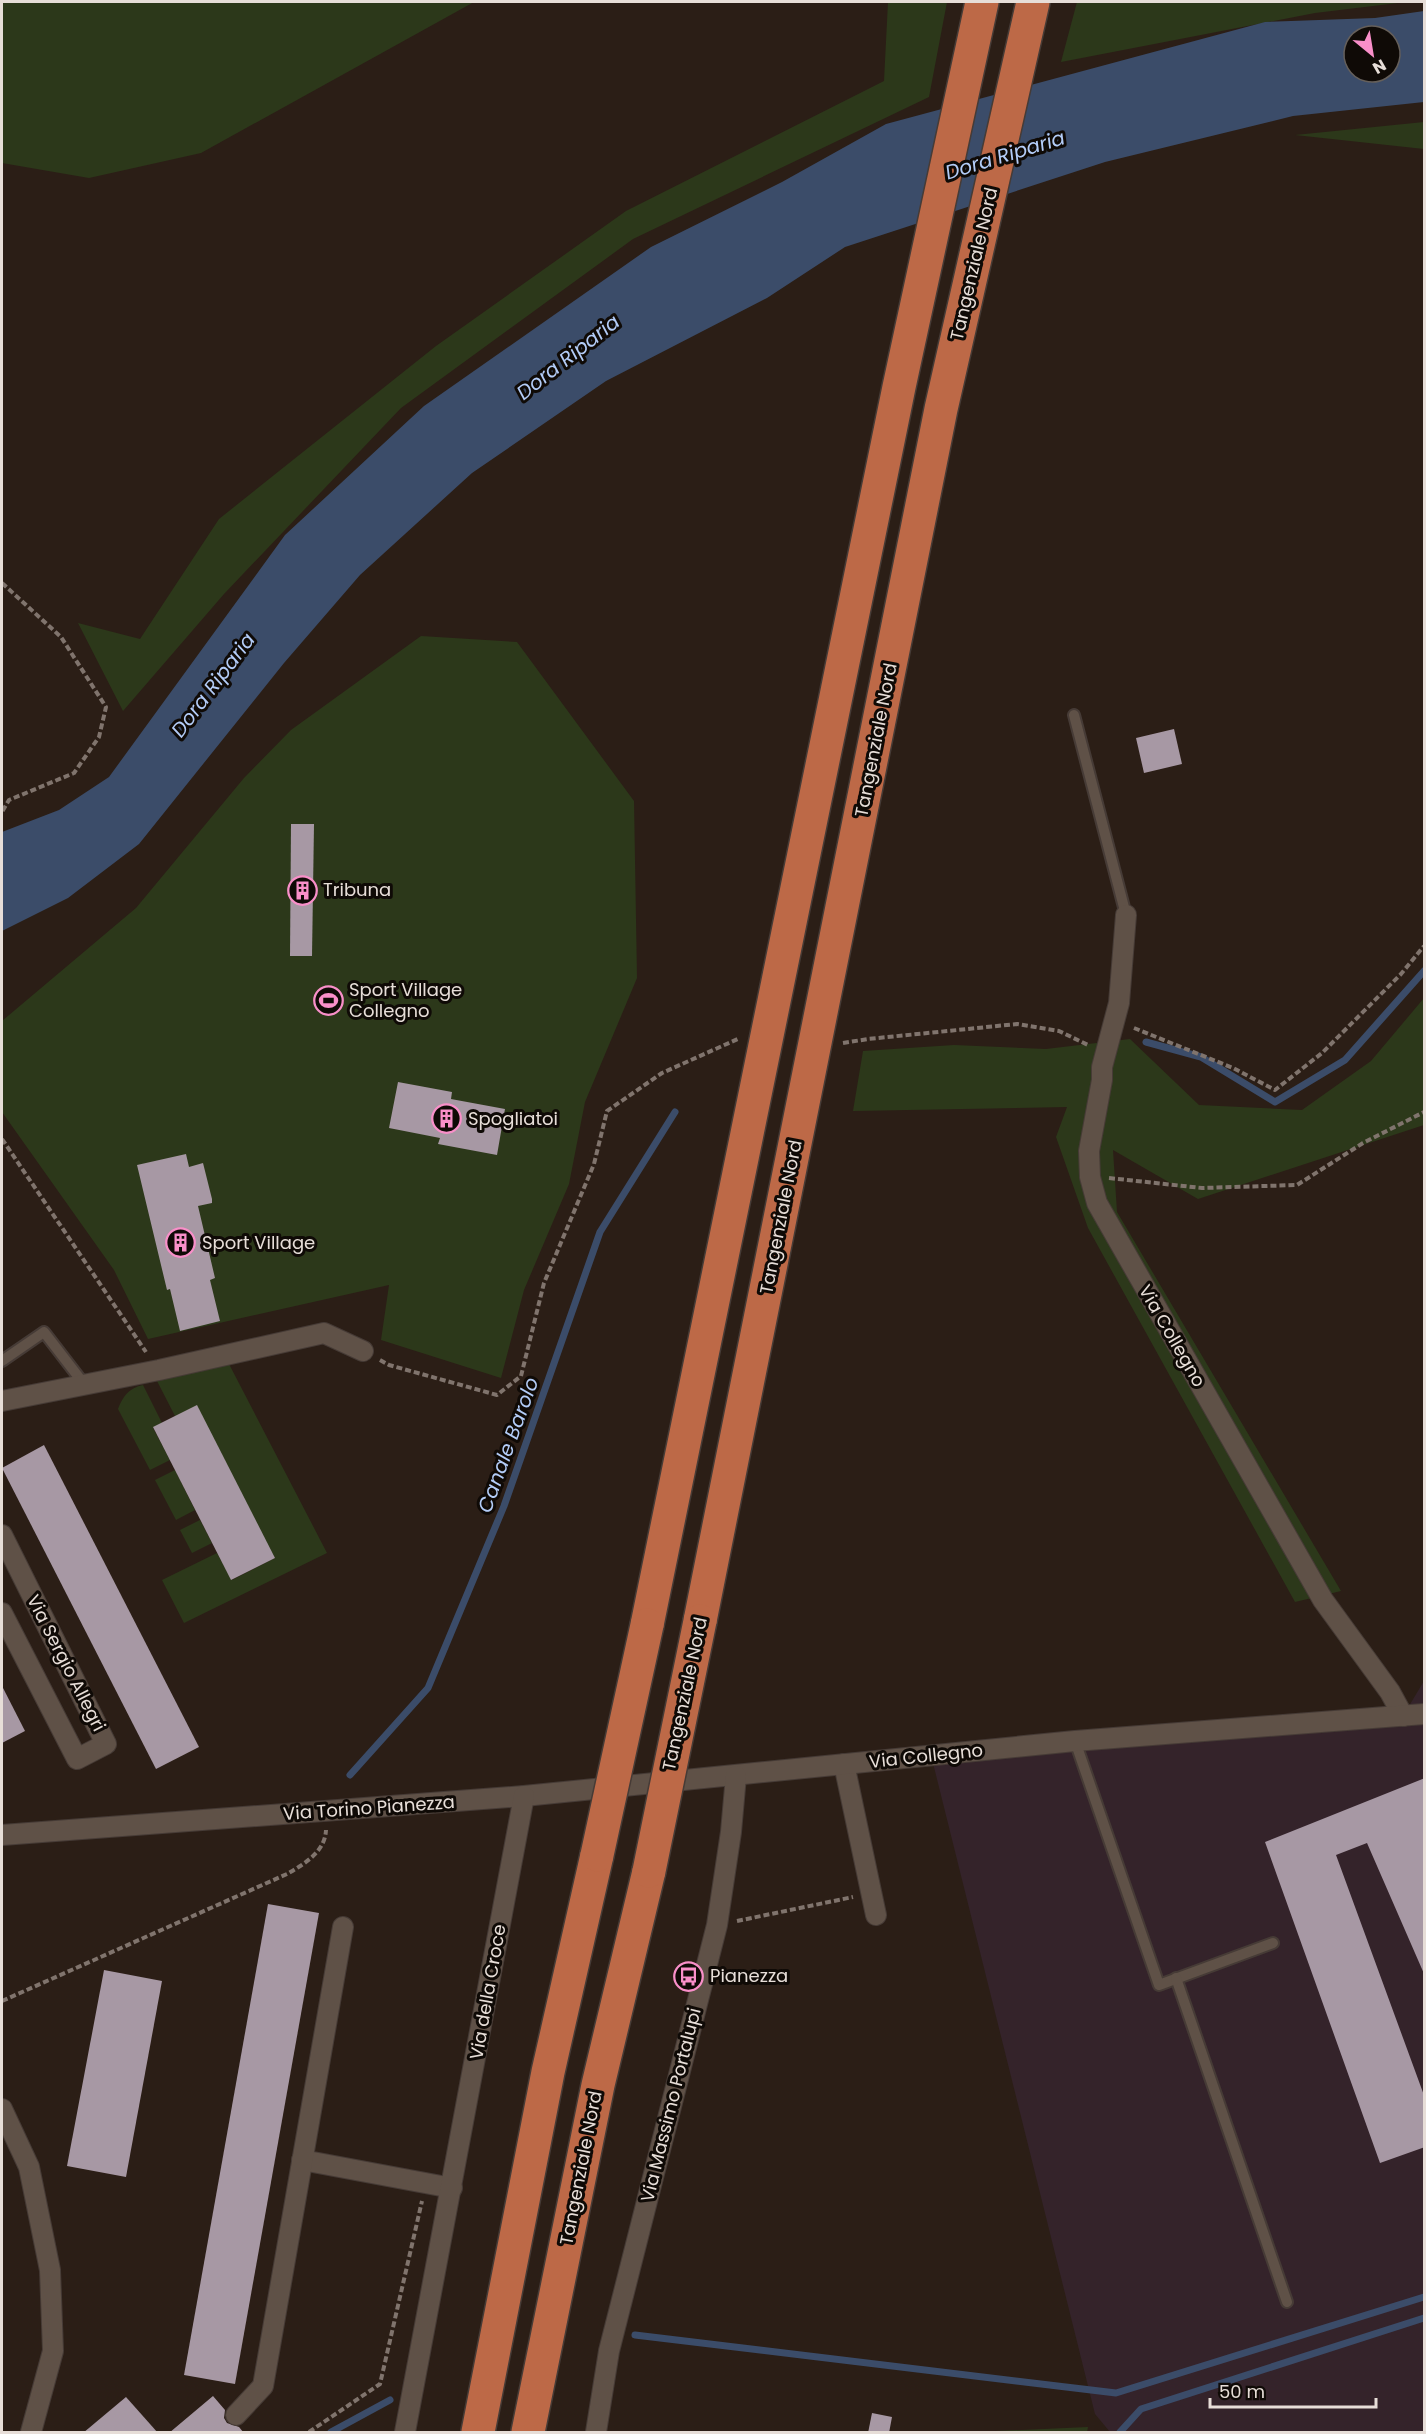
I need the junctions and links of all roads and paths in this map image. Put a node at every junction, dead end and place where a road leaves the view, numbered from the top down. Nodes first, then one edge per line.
1 (982, 2) edge
2 (1033, 2) edge
3 (2, 583) edge
4 (1074, 715) dead end
5 (2, 812) edge
6 (1126, 915) joint
7 (1425, 946) edge
8 (1113, 1024) junction
9 (748, 1034) dead end
10 (839, 1044) dead end
11 (1105, 1053) junction
12 (1425, 1112) edge
13 (2, 1139) edge
14 (1090, 1176) junction
15 (363, 1351) joint
16 (2, 1361) edge
17 (159, 1370) junction
18 (84, 1384) junction
19 (2, 1401) edge
20 (2, 1535) edge
21 (2, 1613) edge
22 (1425, 1714) edge
23 (1403, 1716) junction
24 (1075, 1741) junction
25 (844, 1764) junction
26 (736, 1776) junction
27 (524, 1796) junction
28 (327, 1826) dead end
29 (2, 1835) edge
30 (871, 1893) junction
31 (876, 1915) dead end
32 (717, 1925) junction
33 (343, 1927) dead end
34 (1274, 1944) dead end
35 (1176, 1978) junction
36 (2, 2001) edge
37 (2, 2109) edge
38 (302, 2160) junction
39 (426, 2183) junction
40 (452, 2188) junction
41 (1287, 2302) dead end
42 (236, 2415) dead end
43 (32, 2433) edge
44 (309, 2433) edge
45 (405, 2433) edge
46 (478, 2433) edge
47 (528, 2433) edge
48 (596, 2433) edge

1 - 46 highway, bridge
2 - 47 highway, Tangenziale Nord, bridge
3 - 5 path
4 - 6 lane
6 - 8 street, Via Collegno
7 - 8 path
8 - 11 street, Via Collegno
9 - 15 path
10 - 11 path
11 - 14 street, Via Collegno
12 - 14 path
13 - 17 path
14 - 23 street, Via Collegno
15 - 17 street
16 - 18 lane
17 - 18 street
18 - 19 street
20 - 21 street, Via Sergio Allegri
22 - 23 street, Via Collegno
23 - 24 street, Via Collegno
24 - 25 street, Via Collegno
24 - 35 lane
25 - 26 street, Via Collegno
25 - 30 street
26 - 27 street, Via Torino Pianezza
26 - 32 street, Via Massimo Portalupi
27 - 29 street, Via Torino Pianezza
27 - 40 street, Via della Croce
28 - 36 path
30 - 31 street
30 - 32 path
32 - 48 street, Via Massimo Portalupi
33 - 38 street
34 - 35 lane
35 - 41 lane
37 - 43 street
38 - 39 street
38 - 42 street
39 - 40 street
39 - 44 path
40 - 45 street, Via della Croce

